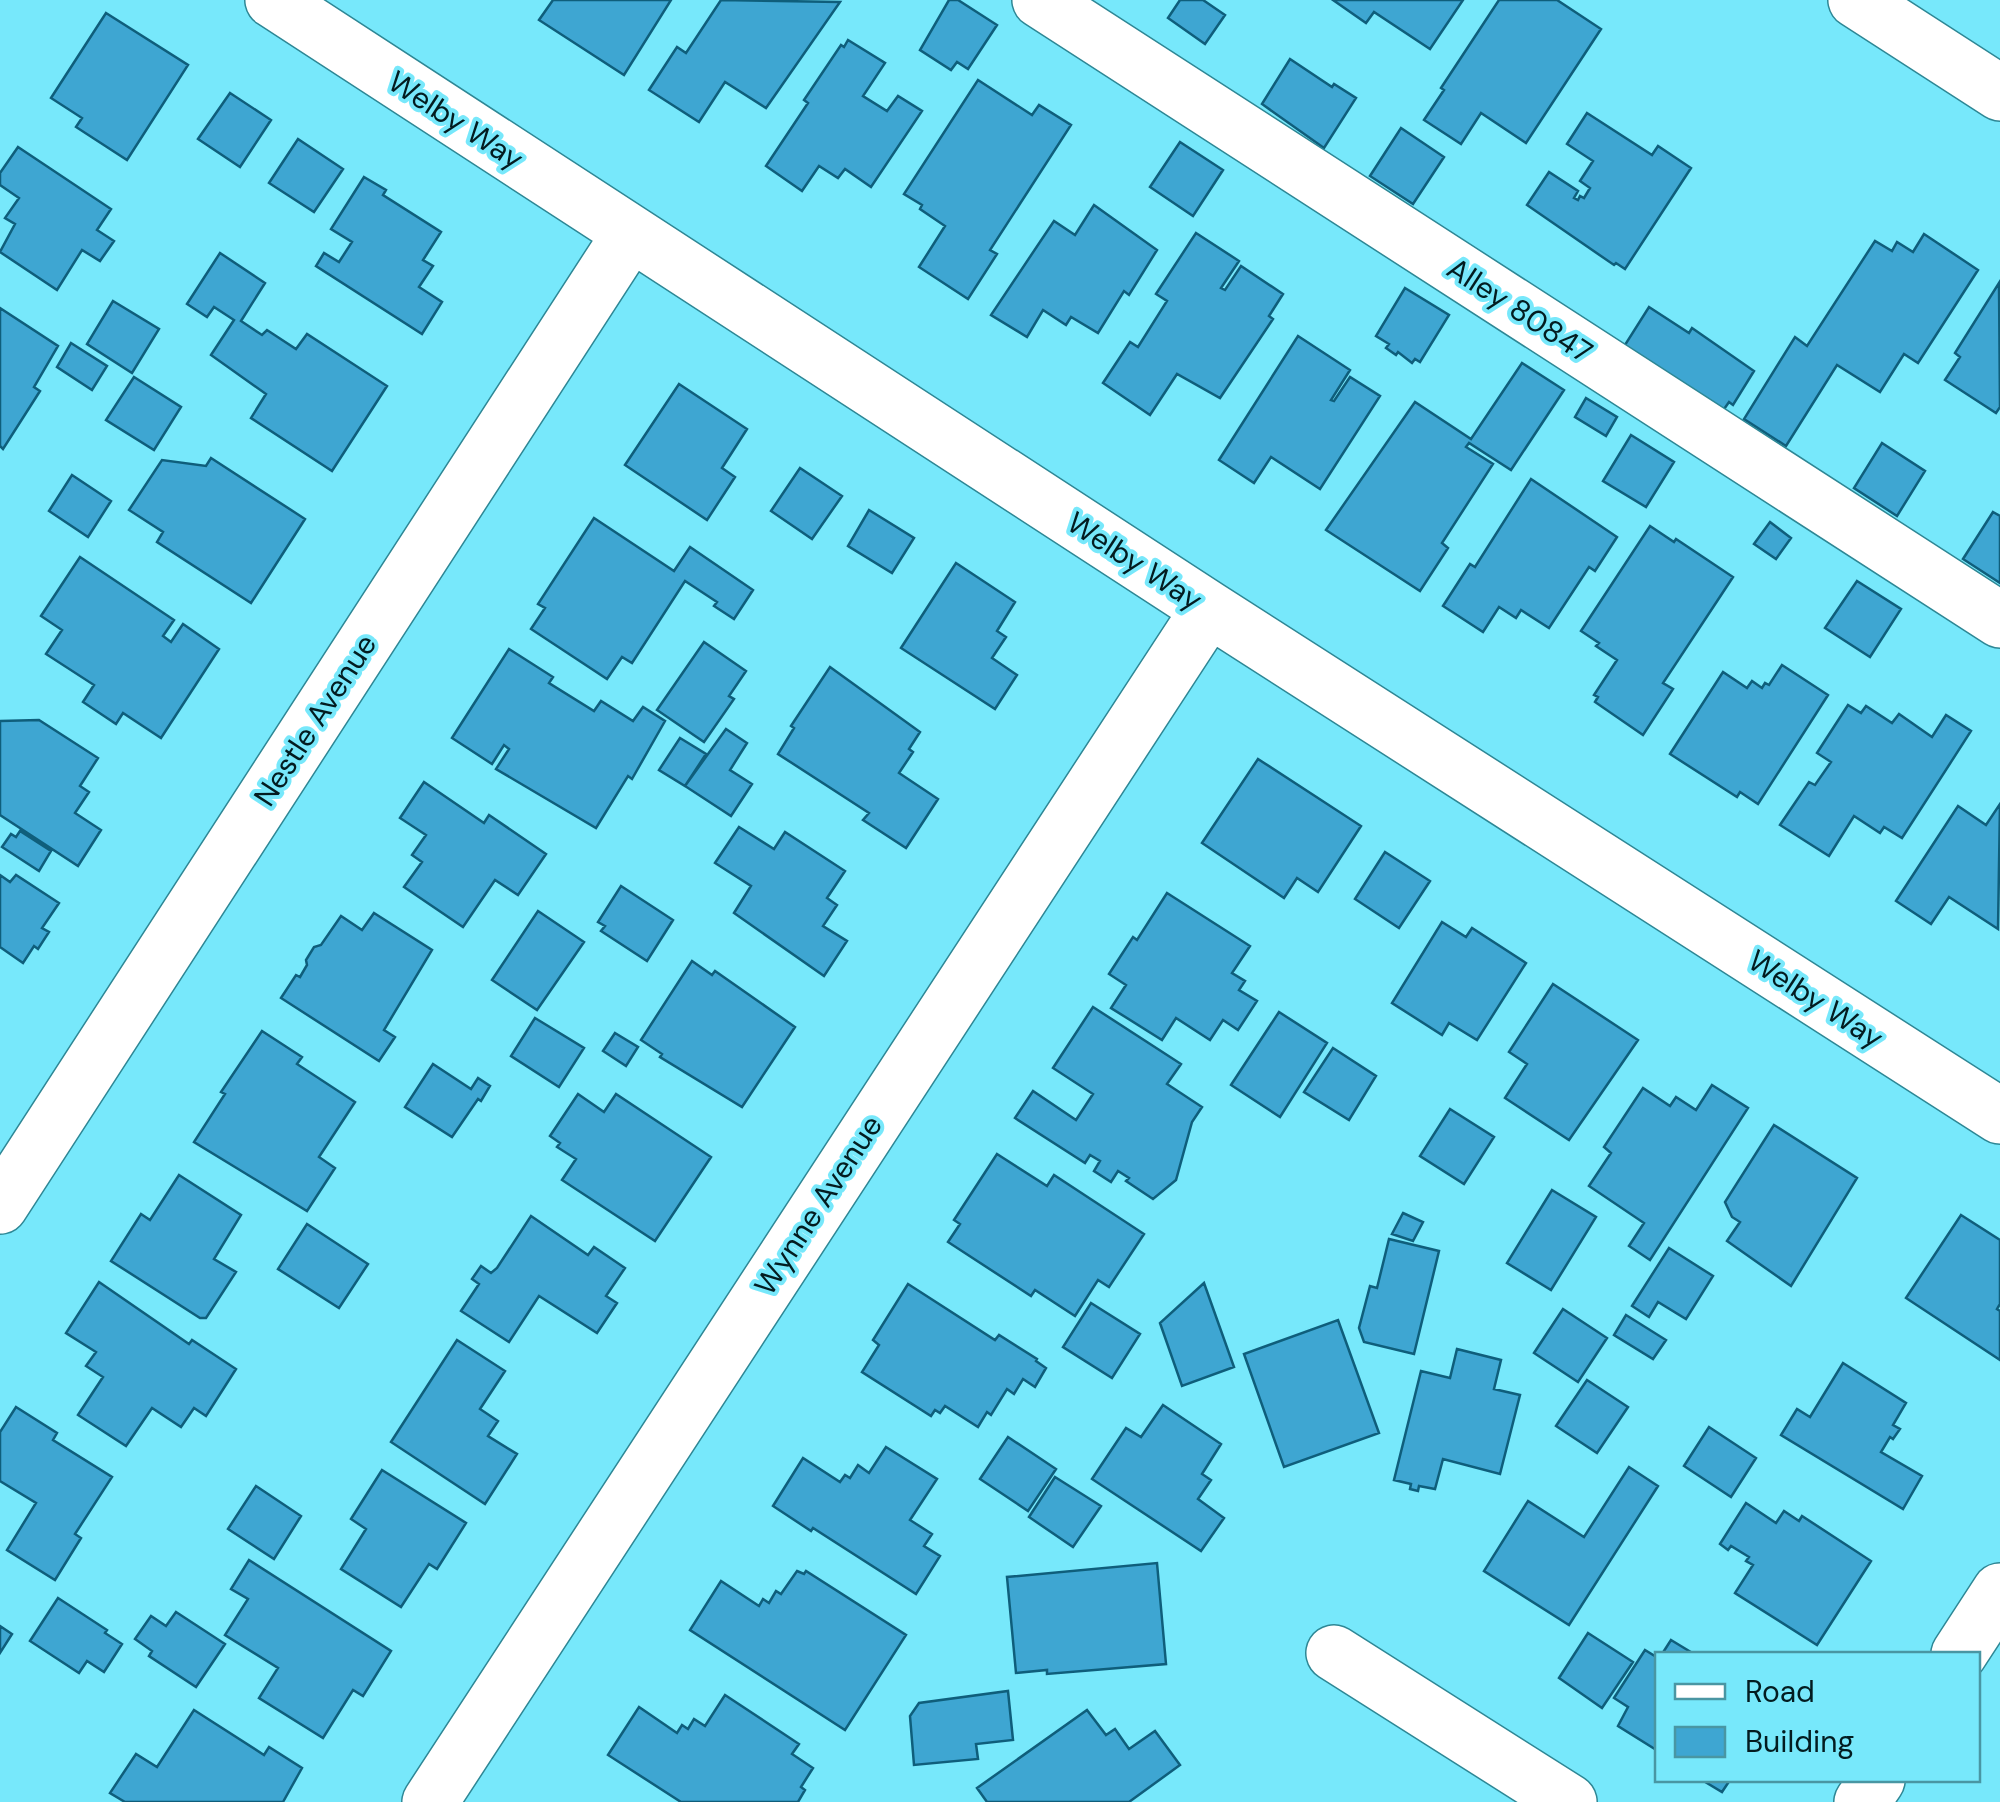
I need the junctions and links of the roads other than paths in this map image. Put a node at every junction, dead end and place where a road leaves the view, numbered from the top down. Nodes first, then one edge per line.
1 (273, 0) edge
2 (1040, 0) edge
3 (1856, 0) edge
4 (2000, 93) edge
5 (630, 234) junction
6 (1209, 609) junction
7 (2000, 620) edge
8 (2000, 1116) edge
9 (0, 1206) edge
10 (2000, 1591) edge
11 (1959, 1652) edge
12 (1334, 1653) dead end
13 (430, 1802) edge
14 (1569, 1802) edge

1 - 5 street, Welby Way
2 - 7 street, Alley 80847
3 - 4 street
5 - 6 street, Welby Way
5 - 9 street, Nestle Avenue
6 - 8 street, Welby Way
6 - 13 street, Wynne Avenue
10 - 11 street
12 - 14 street

